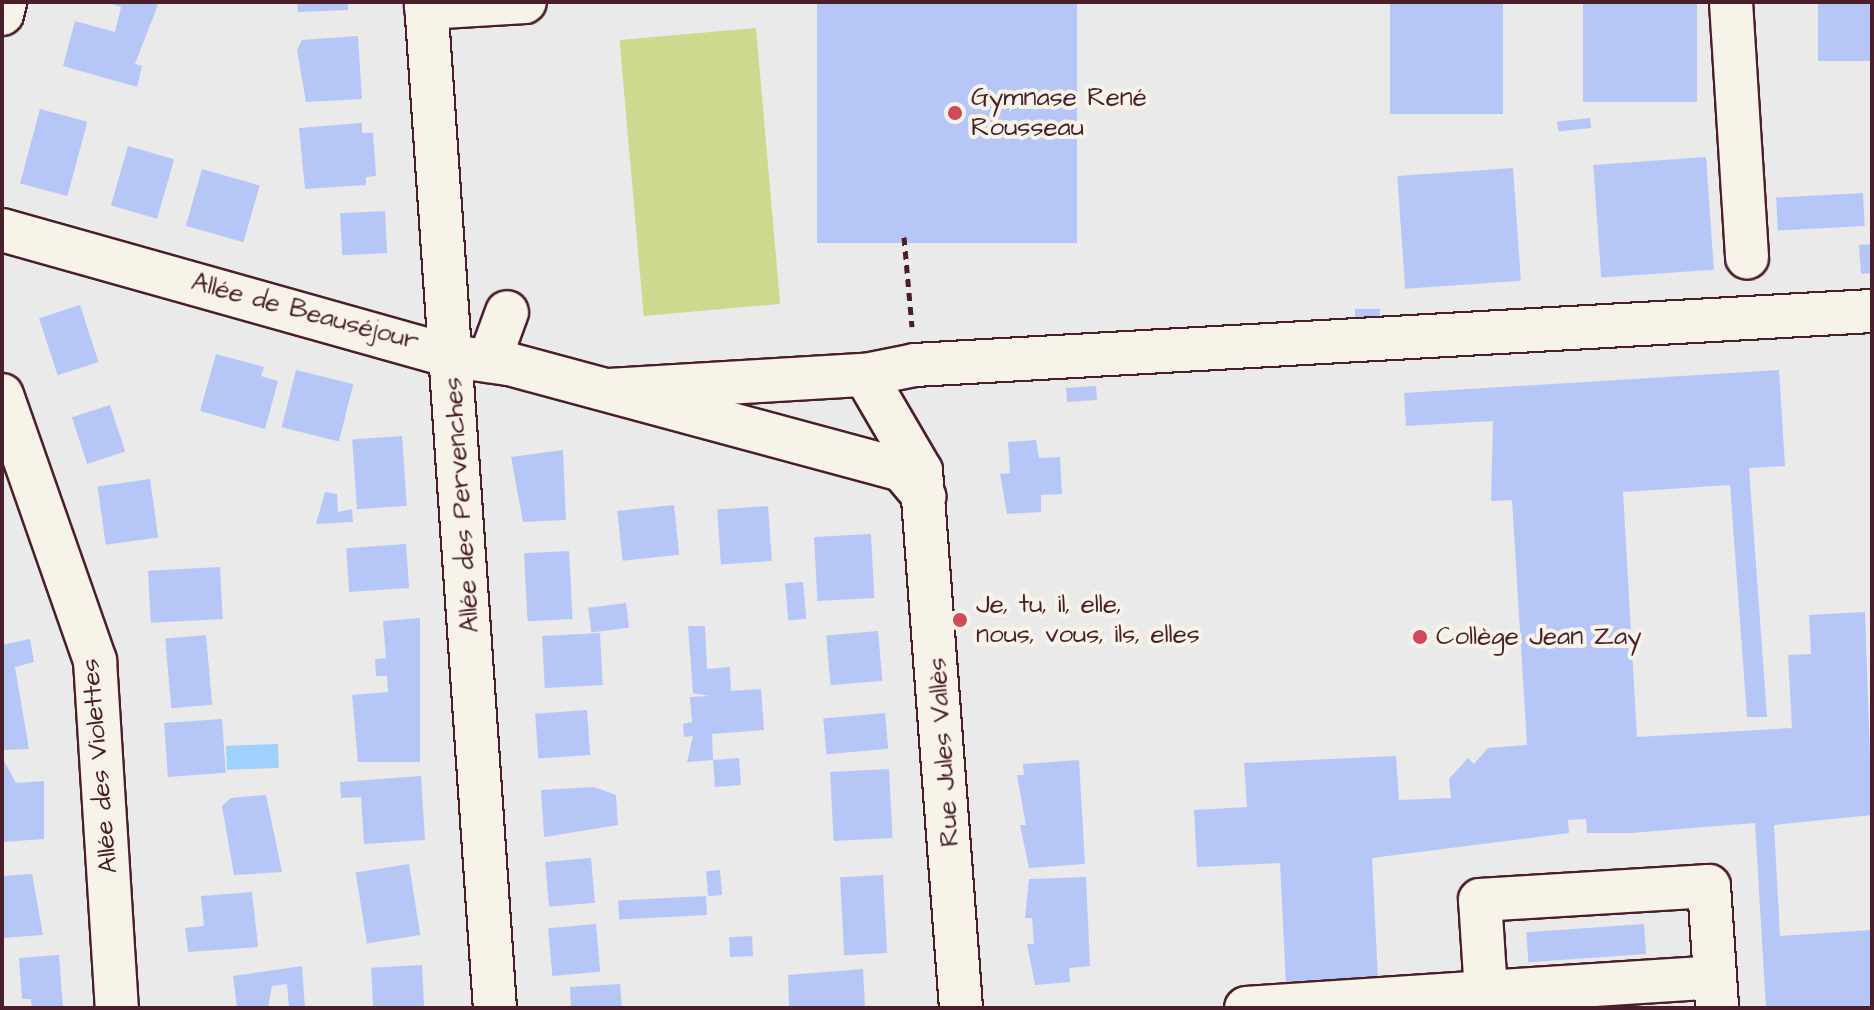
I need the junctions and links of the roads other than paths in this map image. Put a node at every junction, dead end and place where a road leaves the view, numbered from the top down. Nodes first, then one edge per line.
1 (5, 2) edge
2 (525, 2) edge
3 (1731, 2) edge
4 (426, 5) edge
5 (2, 14) edge
6 (2, 230) edge
7 (1747, 257) dead end
8 (1872, 311) edge
9 (507, 312) dead end
10 (470, 358) junction
11 (865, 375) junction
12 (609, 390) junction
13 (2, 395) edge
14 (925, 497) junction
15 (1486, 992) junction
16 (1716, 992) edge
17 (117, 1008) edge
18 (495, 1008) edge
19 (961, 1008) edge
20 (1246, 1008) edge

1 - 5 street
2 - 4 street
3 - 7 street
4 - 10 street, Allée des Pervenches
6 - 10 street, Allée de Beauséjour
8 - 11 street
9 - 10 street
10 - 12 street, Allée de Beauséjour
10 - 18 street, Allée des Pervenches
11 - 12 street
11 - 14 street, Rue Jules Vallès
12 - 14 street
13 - 17 street, Allée des Violettes
14 - 19 street, Rue Jules Vallès
15 - 16 street
15 - 16 street
15 - 20 street

